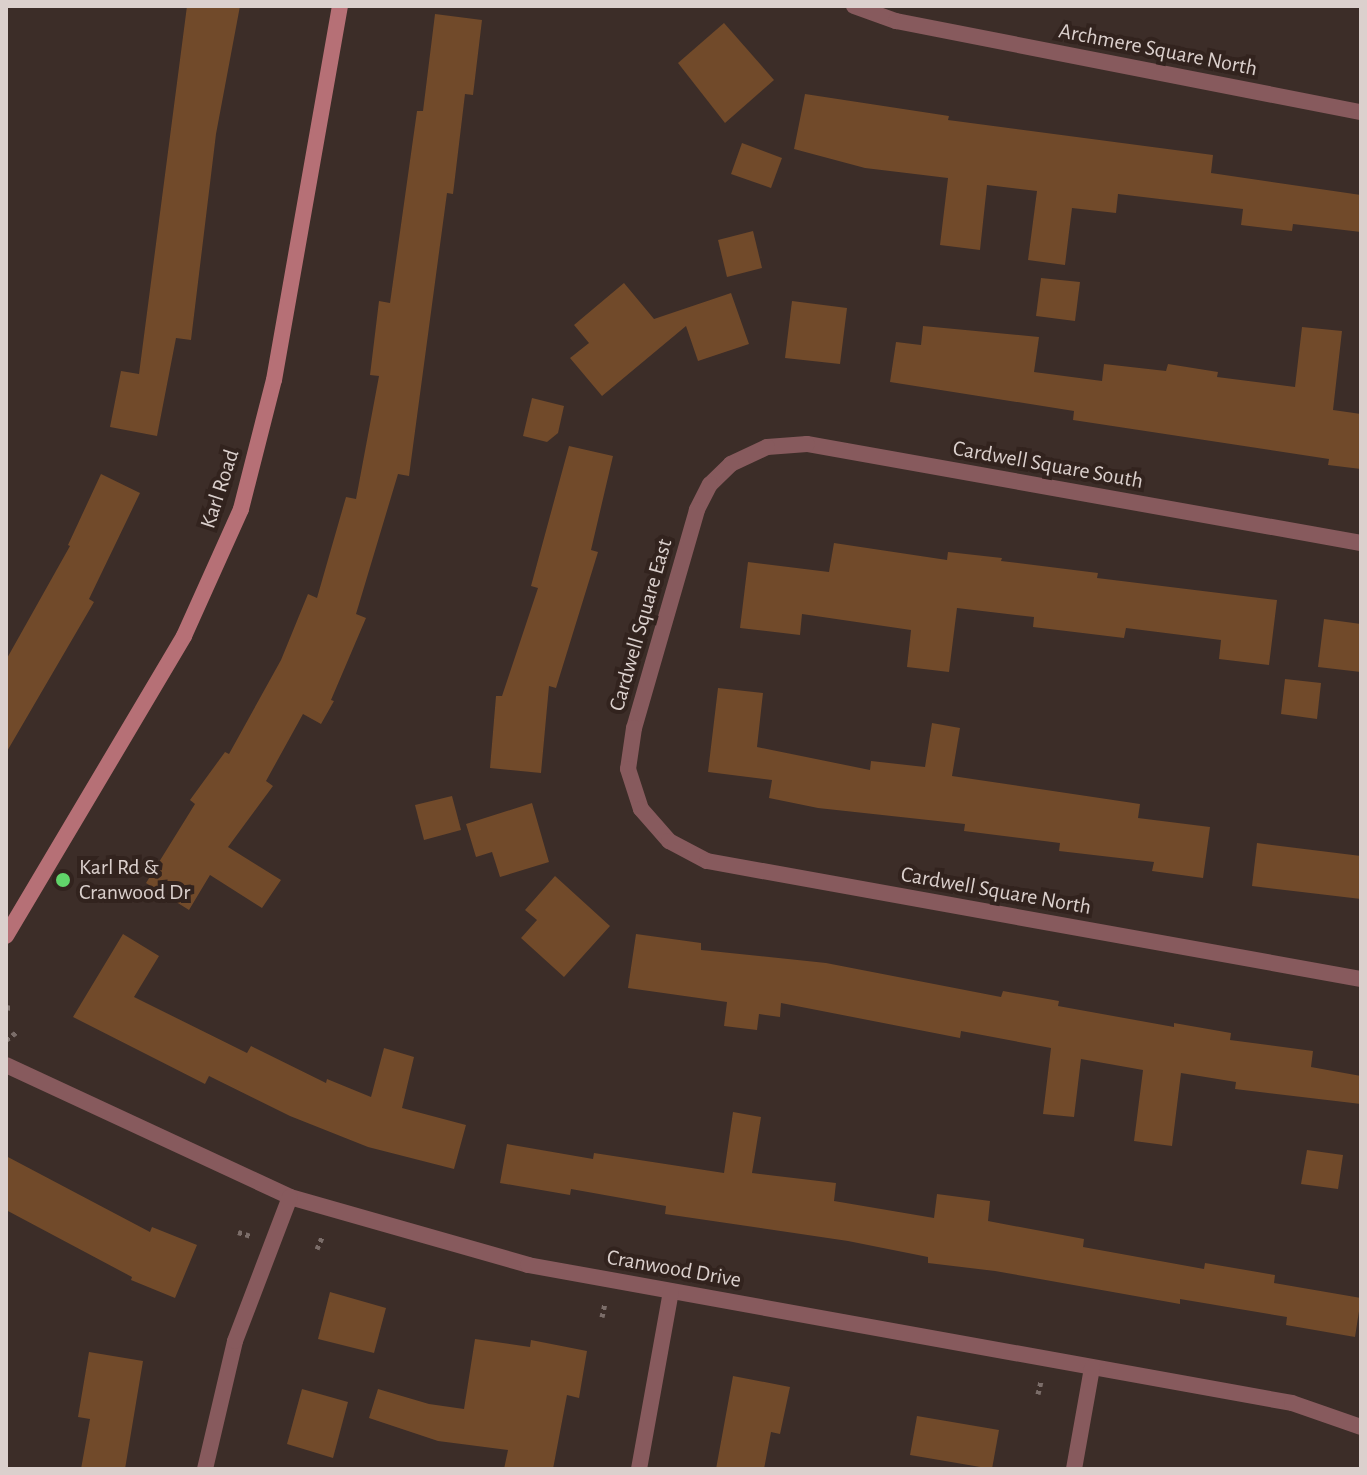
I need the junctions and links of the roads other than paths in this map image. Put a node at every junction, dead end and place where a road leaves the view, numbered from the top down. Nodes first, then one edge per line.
1 (340, 6) edge
2 (854, 6) edge
3 (1361, 112) edge
4 (731, 464) joint
5 (1361, 543) edge
6 (641, 809) joint
7 (6, 936) edge
8 (1361, 979) edge
9 (6, 1065) edge
10 (290, 1197) junction
11 (671, 1292) junction
12 (1092, 1368) junction
13 (1361, 1427) edge
14 (205, 1469) edge
15 (639, 1469) edge
16 (1074, 1469) edge

1 - 7 street, Karl Road
2 - 3 street, Archmere Square North
4 - 5 street, Cardwell Square South
4 - 6 street, Cardwell Square East
6 - 8 street, Cardwell Square North
9 - 10 street, Cranwood Drive
10 - 11 street, Cranwood Drive
10 - 14 street
11 - 12 street, Cranwood Drive
11 - 15 street
12 - 13 street, Cranwood Drive
12 - 16 street

